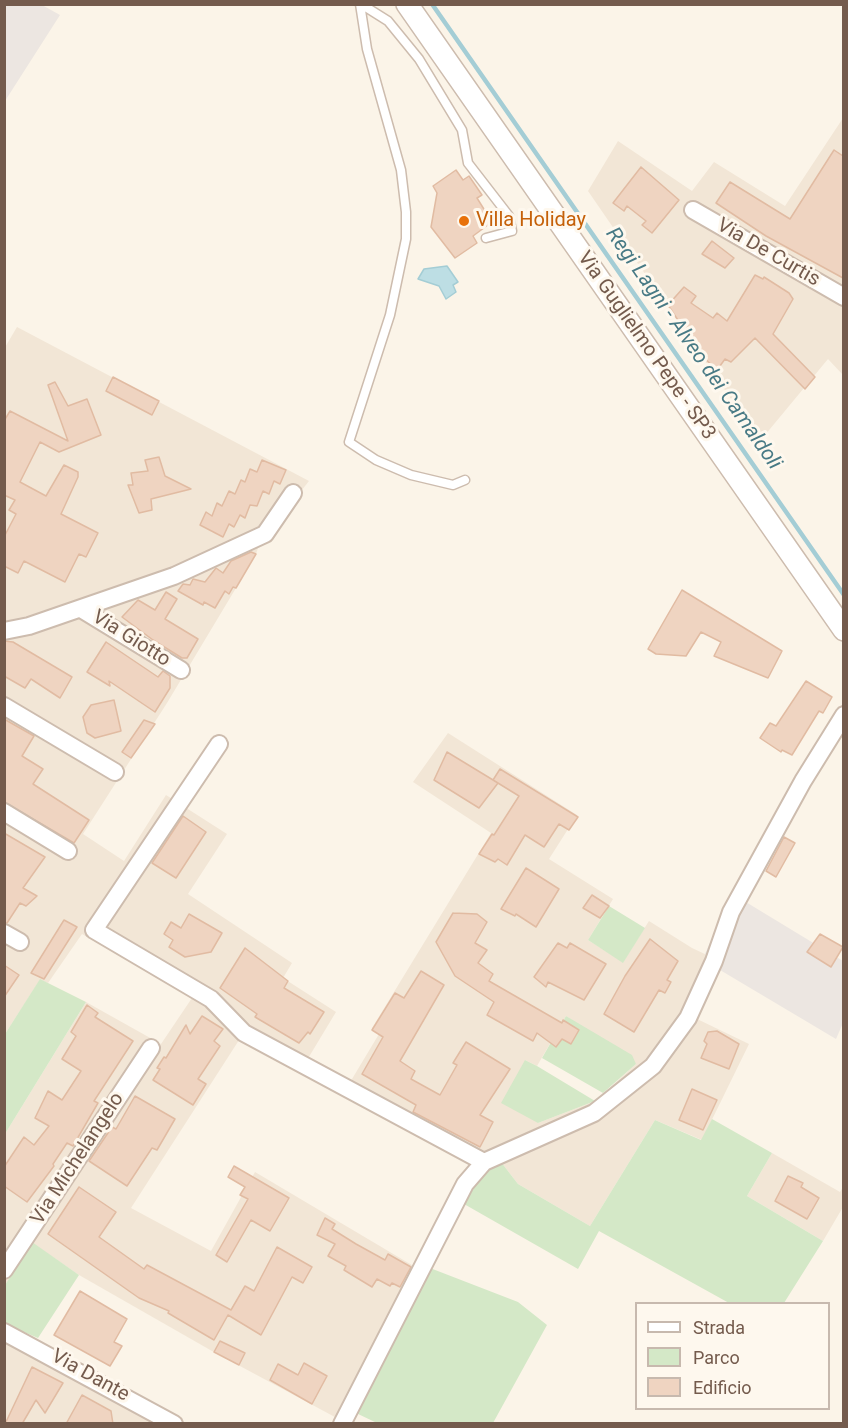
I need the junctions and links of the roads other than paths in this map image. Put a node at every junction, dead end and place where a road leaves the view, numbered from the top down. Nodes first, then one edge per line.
1 (360, 4) edge
2 (407, 4) edge
3 (693, 210) dead end
4 (486, 238) dead end
5 (843, 297) edge
6 (465, 480) dead end
7 (292, 493) dead end
8 (81, 609) junction
9 (843, 630) edge
10 (4, 631) edge
11 (181, 670) dead end
12 (4, 706) edge
13 (843, 715) edge
14 (219, 744) dead end
15 (115, 772) dead end
16 (4, 812) edge
17 (68, 851) dead end
18 (4, 933) edge
19 (20, 942) dead end
20 (151, 1048) dead end
21 (484, 1162) junction
22 (4, 1270) edge
23 (4, 1332) edge
24 (174, 1424) edge
25 (342, 1424) edge

1 - 4 lane
1 - 6 lane
2 - 9 street, Via Guglielmo Pepe - SP3
3 - 5 street, Via De Curtis
7 - 8 street
8 - 10 street
8 - 11 street, Via Giotto
12 - 15 street
13 - 21 street
14 - 21 street
16 - 17 street
18 - 19 street
20 - 22 street, Via Michelangelo
21 - 25 street
23 - 24 street, Via Dante

